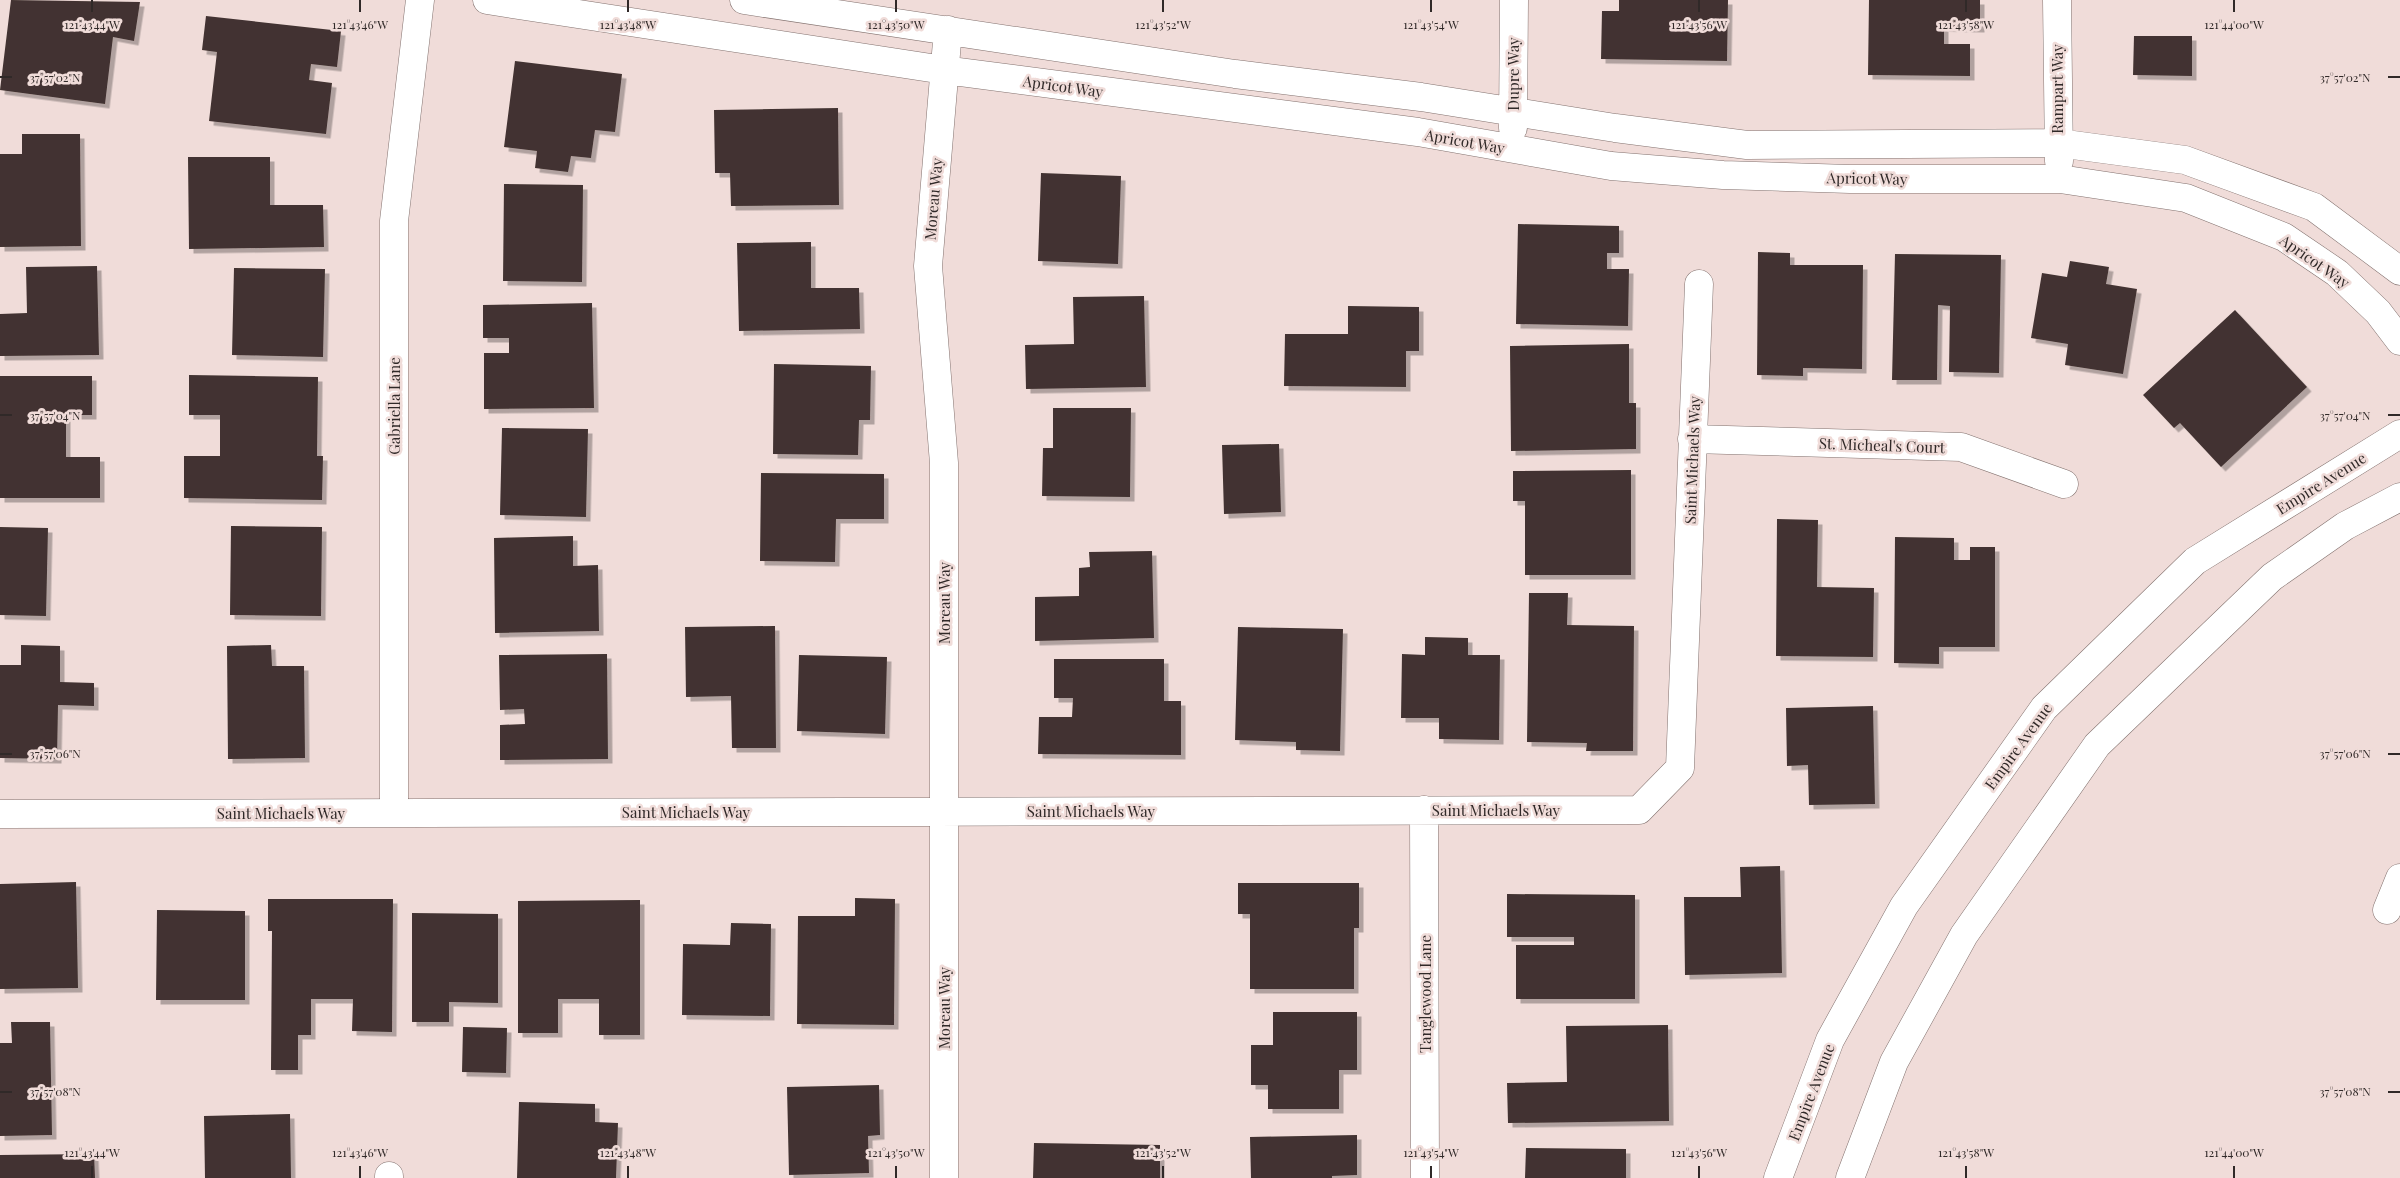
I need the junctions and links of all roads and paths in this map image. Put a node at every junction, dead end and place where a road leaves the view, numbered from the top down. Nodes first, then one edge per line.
1 (420, 0) edge
2 (486, 0) edge
3 (744, 0) edge
4 (1514, 0) edge
5 (2057, 0) edge
6 (948, 30) junction
7 (944, 70) junction
8 (1514, 112) junction
9 (2058, 143) junction
10 (1512, 149) junction
11 (2060, 179) junction
12 (2400, 271) edge
13 (1699, 284) dead end
14 (2400, 341) edge
15 (2400, 434) edge
16 (1692, 439) junction
17 (2064, 484) dead end
18 (2400, 497) edge
19 (1424, 810) junction
20 (944, 811) junction
21 (394, 813) junction
22 (0, 814) edge
23 (2400, 878) edge
24 (2387, 910) dead end
25 (944, 1178) edge
26 (1425, 1178) edge
27 (1778, 1178) edge
28 (1850, 1178) edge

1 - 21 street, Gabriella Lane
2 - 7 street, Apricot Way
3 - 6 street
4 - 8 street, Dupre Way
5 - 9 street, Rampart Way
6 - 7 street, Moreau Way
6 - 8 street
7 - 10 street, Apricot Way
7 - 20 street, Moreau Way
8 - 9 street
8 - 10 street, Dupre Way
9 - 11 street, Rampart Way
9 - 12 street
10 - 11 street, Apricot Way
11 - 14 street, Apricot Way
13 - 16 street, Saint Michaels Way
15 - 27 street, Empire Avenue
16 - 17 street, St. Micheal's Court
16 - 19 street, Saint Michaels Way
18 - 28 street
19 - 20 street, Saint Michaels Way
19 - 26 street, Tanglewood Lane
20 - 21 street, Saint Michaels Way
20 - 25 street, Moreau Way
21 - 22 street, Saint Michaels Way
23 - 24 street

